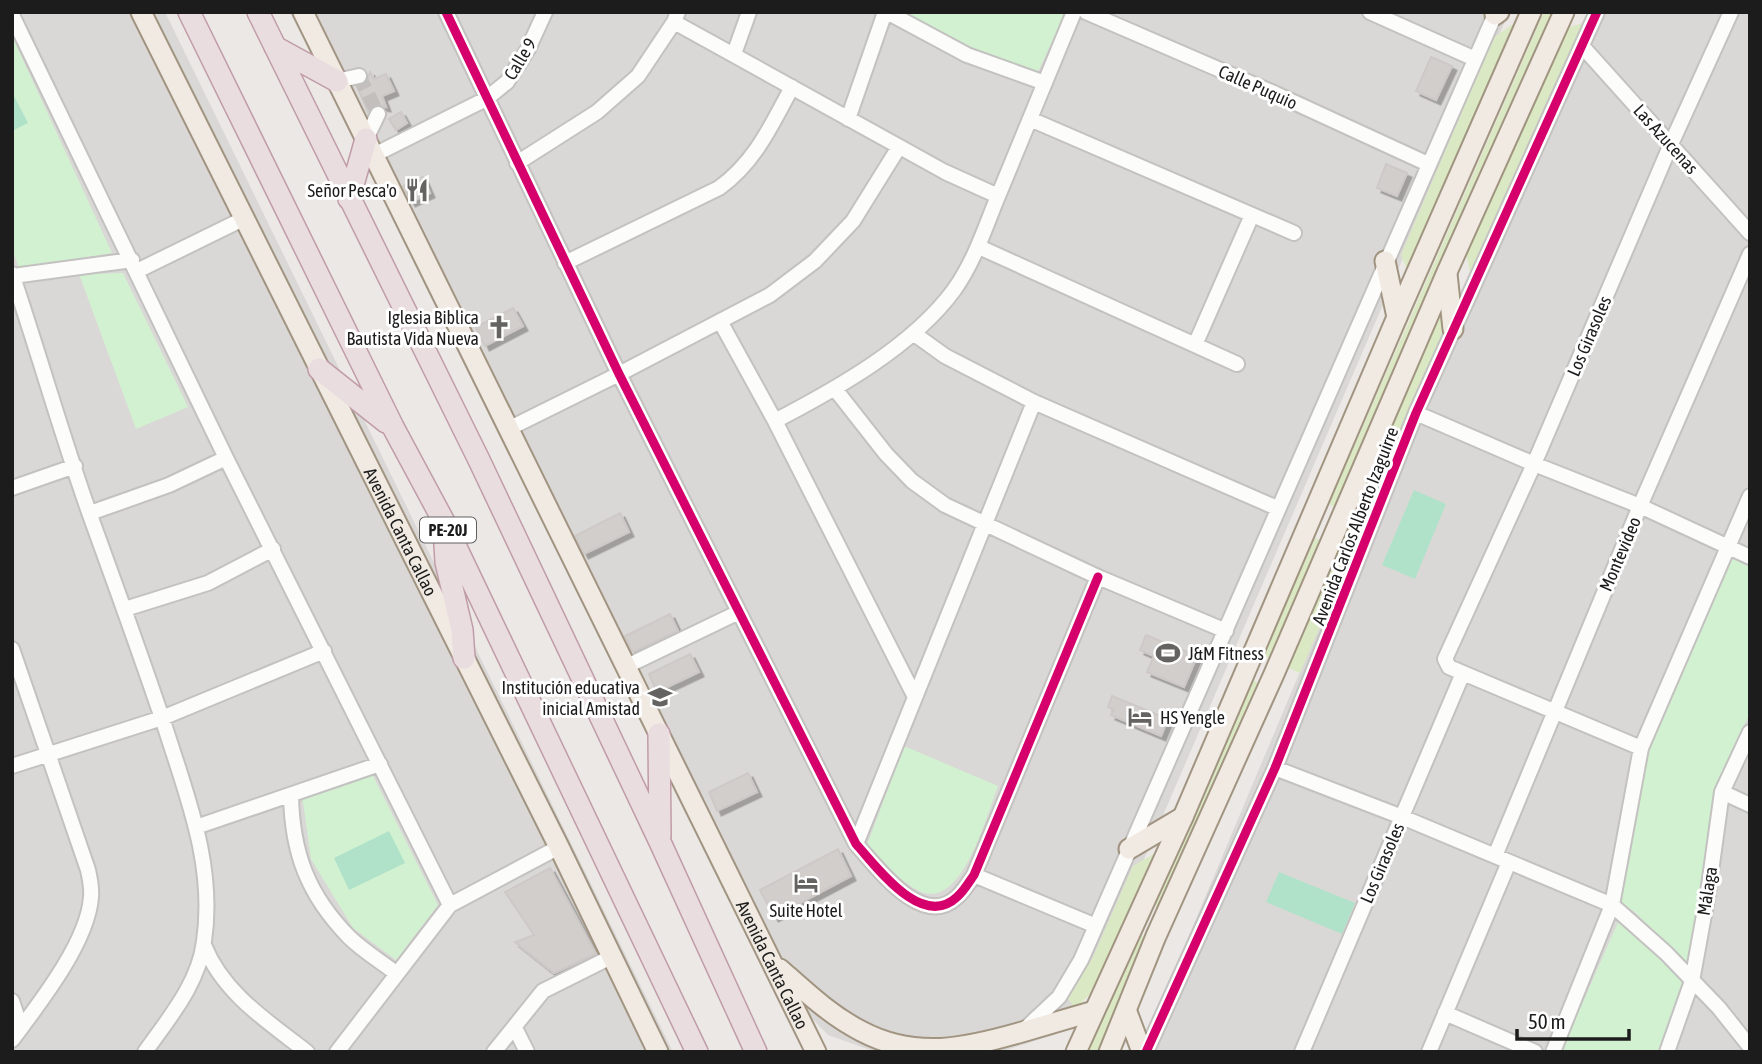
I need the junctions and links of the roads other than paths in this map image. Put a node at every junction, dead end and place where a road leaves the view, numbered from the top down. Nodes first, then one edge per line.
1 (141, 12) edge
2 (189, 12) edge
3 (258, 12) edge
4 (303, 12) edge
5 (446, 12) edge
6 (545, 12) edge
7 (749, 12) edge
8 (886, 12) edge
9 (1074, 12) edge
10 (1086, 12) edge
11 (1370, 12) edge
12 (1531, 12) edge
13 (1597, 12) edge
14 (1731, 12) edge
15 (1496, 13) edge
16 (1565, 14) edge
17 (12, 15) edge
18 (676, 17) edge
19 (1582, 46) junction
20 (275, 47) junction
21 (734, 54) junction
22 (1475, 59) junction
23 (359, 76) dead end
24 (337, 81) junction
25 (1045, 83) junction
26 (792, 88) junction
27 (486, 99) junction
28 (378, 114) tunnel mouth
29 (848, 119) junction
30 (1030, 119) junction
31 (1671, 144) junction
32 (370, 147) junction
33 (899, 147) junction
34 (517, 163) junction
35 (1429, 164) junction
36 (998, 196) junction
37 (349, 199) junction
38 (1252, 215) junction
39 (243, 219) junction
40 (1294, 233) dead end
41 (1750, 233) edge
42 (979, 247) junction
43 (1750, 254) edge
44 (1385, 261) junction
45 (565, 262) junction
46 (134, 265) junction
47 (1447, 272) junction
48 (13, 275) edge
49 (1397, 317) junction
50 (720, 321) junction
51 (1453, 328) junction
52 (913, 333) junction
53 (1195, 345) junction
54 (1237, 364) dead end
55 (319, 369) junction
56 (619, 374) junction
57 (835, 389) junction
58 (1034, 402) junction
59 (1416, 413) junction
60 (775, 421) junction
61 (393, 427) junction
62 (508, 429) junction
63 (226, 458) junction
64 (1534, 464) junction
65 (75, 466) junction
66 (12, 488) edge
67 (1750, 496) edge
68 (1640, 506) junction
69 (1277, 508) junction
70 (1315, 510) junction
71 (90, 513) junction
72 (443, 520) junction
73 (983, 525) junction
74 (1338, 527) junction
75 (1728, 546) junction
76 (272, 549) junction
77 (1750, 557) edge
78 (1098, 577) junction
79 (125, 610) junction
80 (737, 612) junction
81 (1226, 631) junction
82 (12, 649) edge
83 (324, 651) junction
84 (464, 658) junction
85 (627, 666) junction
86 (1462, 673) junction
87 (915, 695) junction
88 (1553, 712) junction
89 (162, 718) junction
90 (1750, 732) edge
91 (659, 734) junction
92 (1640, 748) junction
93 (48, 754) junction
94 (380, 764) junction
95 (12, 766) edge
96 (1275, 768) junction
97 (1721, 792) junction
98 (291, 795) junction
99 (1750, 805) edge
100 (1183, 817) junction
101 (1402, 817) junction
102 (197, 827) junction
103 (660, 842) junction
104 (856, 844) junction
105 (559, 847) junction
106 (1129, 849) junction
107 (1502, 859) junction
108 (974, 875) junction
109 (450, 905) junction
110 (1612, 905) junction
111 (1096, 926) junction
112 (1133, 927) junction
113 (1156, 936) junction
114 (204, 945) junction
115 (611, 957) junction
116 (774, 964) junction
117 (397, 974) junction
118 (1692, 981) junction
119 (12, 1001) edge
120 (1094, 1011) junction
121 (1127, 1012) junction
122 (1445, 1013) junction
123 (515, 1028) junction
124 (1023, 1031) junction
125 (17, 1034) edge
126 (1749, 1045) edge
127 (145, 1052) edge
128 (307, 1052) edge
129 (337, 1052) edge
130 (494, 1052) edge
131 (527, 1052) edge
132 (658, 1052) edge
133 (697, 1052) edge
134 (756, 1052) edge
135 (816, 1052) edge
136 (1076, 1052) edge
137 (1109, 1052) edge
138 (1144, 1052) edge
139 (1301, 1052) edge
140 (1429, 1052) edge
141 (1535, 1052) edge
142 (1553, 1052) edge
143 (1667, 1052) edge

1 - 39 main road, Avenida Canta Callao
2 - 61 highway, PE-20J
3 - 20 highway
4 - 24 main road, Avenida Canta Callao
5 - 27 street
6 - 27 street, Calle 9
7 - 21 street
8 - 25 street
8 - 29 street
9 - 25 street
10 - 35 street, Calle Puquio
11 - 22 street
12 - 49 main road
13 - 19 street, Avenida Carlos Alberto Izaguirre
14 - 31 street, Los Girasoles
15 - 22 street
16 - 47 main road, Avenida Carlos Alberto Izaguirre
17 - 46 street
18 - 21 street
18 - 34 street
19 - 31 street, Las Azucenas
19 - 51 street, Avenida Carlos Alberto Izaguirre
20 - 24 highway
20 - 37 highway
21 - 26 street
22 - 35 street
23 - 24 street
24 - 32 main road, Avenida Canta Callao
25 - 30 street
26 - 29 street
26 - 45 street
27 - 32 street, Calle 9
27 - 34 street
28 - 32 street
29 - 33 street
30 - 36 street
30 - 38 street
31 - 41 street, Las Azucenas
31 - 64 street, Los Girasoles
32 - 37 highway
32 - 62 main road, Avenida Canta Callao
33 - 36 street
33 - 50 street
34 - 45 street
35 - 44 street
36 - 42 street
37 - 103 highway
38 - 40 street
38 - 53 street
39 - 46 street
39 - 55 main road, Avenida Canta Callao
42 - 52 street
42 - 53 street
43 - 68 street, Montevideo
44 - 49 main road
44 - 69 street
45 - 56 street
46 - 48 street
46 - 63 street
47 - 51 main road
47 - 74 main road, Avenida Carlos Alberto Izaguirre
48 - 65 street
49 - 70 main road
50 - 56 street
50 - 60 street
51 - 59 street, Avenida Carlos Alberto Izaguirre
52 - 57 street
52 - 58 street
53 - 54 street
55 - 61 highway
55 - 84 main road, Avenida Canta Callao
56 - 62 street
56 - 80 street
57 - 60 street
57 - 73 street
58 - 69 street
58 - 73 street
59 - 64 street
59 - 96 street, Avenida Carlos Alberto Izaguirre
60 - 87 street
61 - 72 highway, PE-20J
62 - 85 main road, Avenida Canta Callao
63 - 71 street
63 - 76 street
64 - 68 street
64 - 86 street, Los Girasoles
65 - 66 street
65 - 71 street
67 - 75 street
68 - 75 street
68 - 88 street, Montevideo
69 - 81 street
70 - 74 main road
70 - 100 main road
71 - 79 street
72 - 84 highway
72 - 133 highway, PE-20J
73 - 78 street
73 - 87 street
74 - 113 main road, Avenida Carlos Alberto Izaguirre
75 - 77 street
75 - 92 street
76 - 79 street
76 - 83 street
78 - 81 street
78 - 108 street
79 - 89 street
80 - 85 street
80 - 104 street
81 - 106 street
82 - 93 street
83 - 89 street
83 - 94 street
84 - 105 main road, Avenida Canta Callao
85 - 91 main road, Avenida Canta Callao
86 - 88 street
86 - 101 street, Los Girasoles
87 - 104 street
88 - 92 street
88 - 107 street, Montevideo
89 - 93 street
89 - 102 street
90 - 97 street, Málaga
91 - 103 highway
91 - 116 main road, Avenida Canta Callao
92 - 110 street
93 - 95 street
93 - 125 street
94 - 98 street
94 - 109 street
96 - 101 street
96 - 138 street, Avenida Carlos Alberto Izaguirre
97 - 99 street
97 - 118 street, Málaga
98 - 102 street
98 - 117 street
100 - 106 main road
100 - 112 main road
101 - 107 street
101 - 139 street, Los Girasoles
102 - 114 street
103 - 134 highway
104 - 108 street
105 - 109 street
105 - 115 main road, Avenida Canta Callao
106 - 111 street
107 - 110 street
107 - 122 street, Montevideo
108 - 111 street
109 - 117 street
110 - 118 street
110 - 142 street
111 - 124 street
112 - 113 main road
112 - 120 main road
113 - 121 main road, Avenida Carlos Alberto Izaguirre
114 - 127 street
114 - 128 street
115 - 123 street
115 - 132 main road, Avenida Canta Callao
116 - 124 main road
116 - 135 main road, Avenida Canta Callao
117 - 129 street
118 - 126 street
118 - 143 street, Málaga
119 - 125 street
120 - 124 main road
120 - 136 main road
121 - 137 main road, Avenida Carlos Alberto Izaguirre
121 - 138 main road
122 - 140 street, Montevideo
122 - 141 street
123 - 130 street
123 - 131 street

